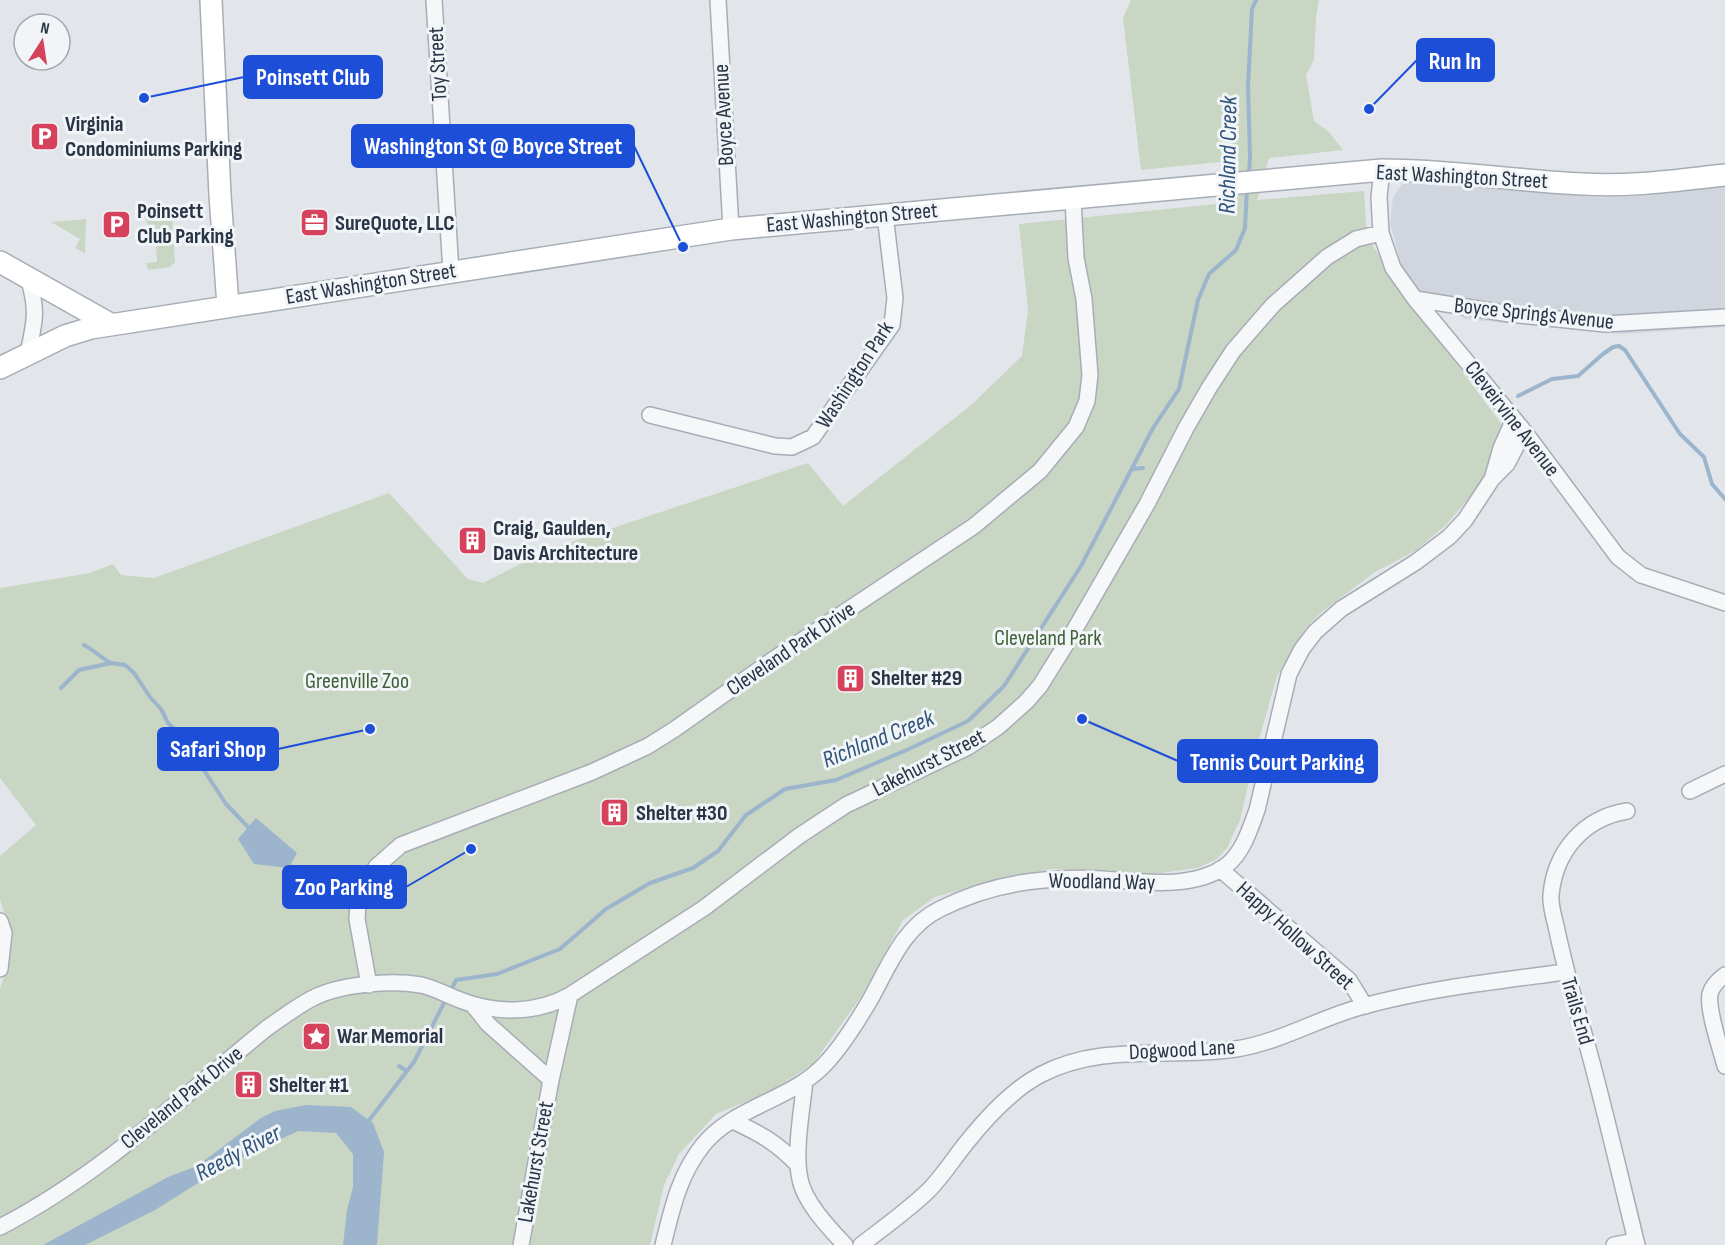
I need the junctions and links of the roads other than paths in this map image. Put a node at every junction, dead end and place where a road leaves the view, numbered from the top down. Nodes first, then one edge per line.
1 (211, 0) edge
2 (434, 0) edge
3 (718, 0) edge
4 (1382, 170) junction
5 (1725, 175) edge
6 (1073, 199) junction
7 (885, 215) junction
8 (731, 229) junction
9 (1381, 233) junction
10 (0, 262) edge
11 (451, 272) junction
12 (28, 277) junction
13 (1415, 299) junction
14 (228, 306) junction
15 (1725, 317) edge
16 (110, 324) junction
17 (28, 353) junction
18 (0, 368) edge
19 (650, 415) dead end
20 (1519, 425) junction
21 (1725, 603) edge
22 (1725, 774) edge
23 (1690, 791) dead end
24 (1627, 811) dead end
25 (1220, 869) junction
26 (0, 921) edge
27 (0, 969) edge
28 (1565, 972) junction
29 (1725, 975) edge
30 (369, 985) junction
31 (570, 994) junction
32 (467, 1003) junction
33 (1365, 1006) junction
34 (1725, 1066) edge
35 (551, 1080) junction
36 (805, 1081) junction
37 (733, 1121) junction
38 (798, 1165) junction
39 (0, 1227) edge
40 (1636, 1243) edge
41 (521, 1245) edge
42 (663, 1245) edge
43 (845, 1245) edge
44 (861, 1245) edge
45 (1614, 1245) edge

1 - 14 street
2 - 11 street, Toy Street
3 - 8 street, Boyce Avenue
4 - 5 street, East Washington Street
4 - 6 street, East Washington Street
4 - 9 street, Cleveirvine Avenue
6 - 7 street, East Washington Street
6 - 30 street, Cleveland Park Drive
7 - 8 street, East Washington Street
7 - 19 street, Washington Park
8 - 11 street, East Washington Street
9 - 13 street, Cleveirvine Avenue
9 - 31 street, Lakehurst Street
10 - 12 street
11 - 14 street, East Washington Street
12 - 16 street
12 - 17 street
13 - 15 street, Boyce Springs Avenue
13 - 20 street, Cleveirvine Avenue
14 - 16 street, East Washington Street
16 - 17 street, East Washington Street
17 - 18 street, East Washington Street
20 - 21 street, Cleveirvine Avenue
20 - 25 street, Woodland Way
22 - 23 street
24 - 28 street, Trails End
25 - 33 street, Happy Hollow Street
25 - 36 street, Woodland Way
26 - 27 street
28 - 33 street, Dogwood Lane
28 - 40 street, Trails End
29 - 34 street
30 - 32 street, Cleveland Park Drive
30 - 39 street, Cleveland Park Drive
31 - 32 street, Lakehurst Street
31 - 35 street, Lakehurst Street
32 - 35 street, Lakehurst Street
33 - 44 street, Dogwood Lane
35 - 41 street, Lakehurst Street
36 - 37 street, Woodland Way
36 - 38 street
37 - 38 street
37 - 42 street, Woodland Way
38 - 43 street
40 - 45 street

